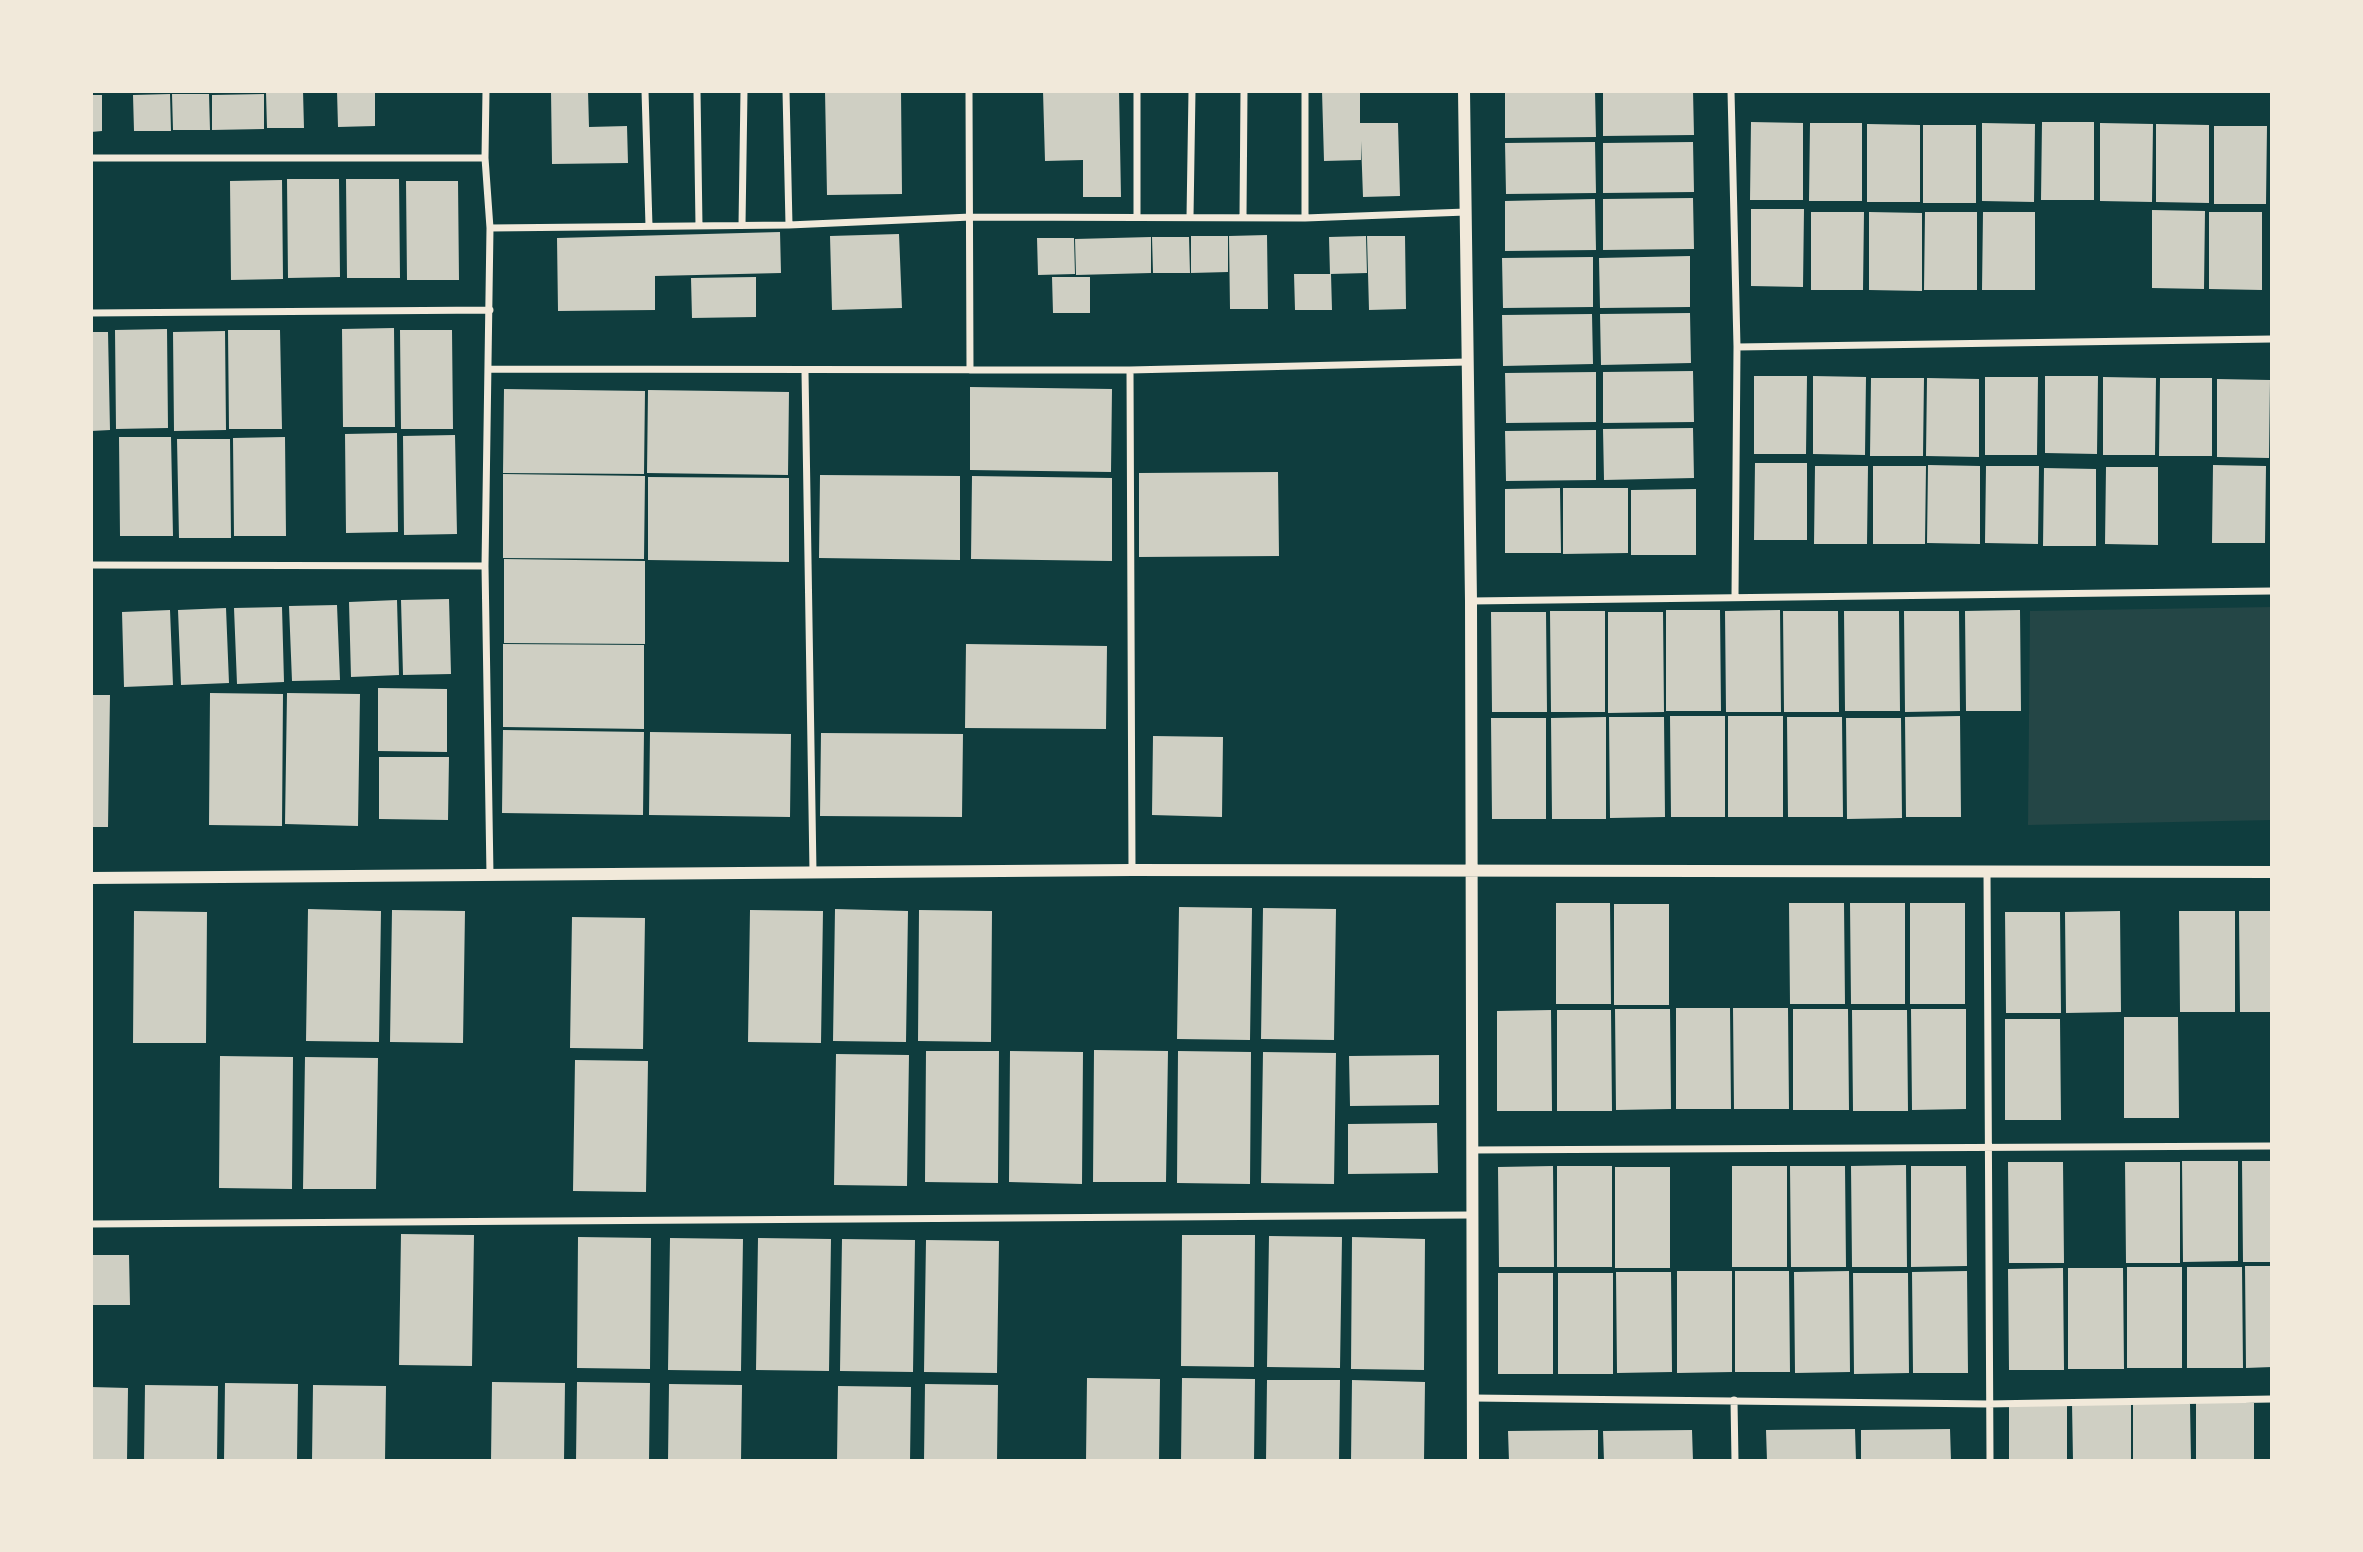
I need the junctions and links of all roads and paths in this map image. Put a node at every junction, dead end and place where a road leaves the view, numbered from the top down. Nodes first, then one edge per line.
1 (486, 91) edge
2 (645, 91) edge
3 (697, 91) edge
4 (744, 91) edge
5 (786, 91) edge
6 (968, 91) edge
7 (1137, 91) edge
8 (1192, 91) edge
9 (1244, 91) edge
10 (1305, 91) edge
11 (1464, 91) edge
12 (1731, 91) edge
13 (91, 158) edge
14 (485, 158) junction
15 (1466, 212) junction
16 (1137, 216) junction
17 (1190, 217) junction
18 (1243, 217) junction
19 (971, 218) junction
20 (1305, 218) junction
21 (742, 225) junction
22 (789, 225) junction
23 (649, 226) junction
24 (699, 226) junction
25 (490, 228) junction
26 (489, 310) junction
27 (91, 313) edge
28 (2272, 339) edge
29 (1737, 347) junction
30 (1467, 362) junction
31 (489, 369) junction
32 (970, 370) junction
33 (1130, 370) junction
34 (805, 372) junction
35 (91, 565) edge
36 (485, 566) junction
37 (2272, 591) edge
38 (1735, 596) junction
39 (1471, 601) junction
40 (1132, 870) junction
41 (1987, 871) junction
42 (813, 872) junction
43 (1471, 872) junction
44 (2272, 872) edge
45 (490, 875) junction
46 (91, 878) edge
47 (2272, 1146) edge
48 (1987, 1149) junction
49 (1471, 1150) junction
50 (1471, 1215) junction
51 (91, 1224) edge
52 (1473, 1398) junction
53 (2272, 1399) edge
54 (1734, 1400) junction
55 (1988, 1404) junction
56 (1473, 1461) edge
57 (1735, 1461) edge
58 (1990, 1461) edge

1 - 14 street
2 - 23 street
3 - 24 street
4 - 21 street
5 - 22 street
6 - 19 street
7 - 16 street
8 - 17 street
9 - 18 street
10 - 20 street
11 - 15 street
12 - 29 street
13 - 14 street
14 - 25 street
15 - 20 street
15 - 30 street
16 - 17 street
16 - 19 street
17 - 18 street
18 - 20 street
19 - 22 street
19 - 32 street
21 - 22 street
21 - 24 street
23 - 24 street
23 - 25 street
25 - 26 street
26 - 27 street
26 - 31 street
28 - 29 street
29 - 38 street
30 - 33 street
30 - 39 street
31 - 34 street
31 - 36 street
32 - 33 street
32 - 34 street
33 - 40 street
34 - 42 street
35 - 36 street
36 - 45 street
37 - 38 street
38 - 39 street
39 - 43 street
40 - 42 street
40 - 43 street
41 - 43 street
41 - 44 street
41 - 48 street
42 - 45 street
43 - 49 street
45 - 46 street
47 - 48 street
48 - 49 street
48 - 55 street
49 - 50 street
50 - 51 street
50 - 52 street
52 - 54 street
52 - 56 street
53 - 55 street
54 - 55 street
54 - 57 street
55 - 58 street

